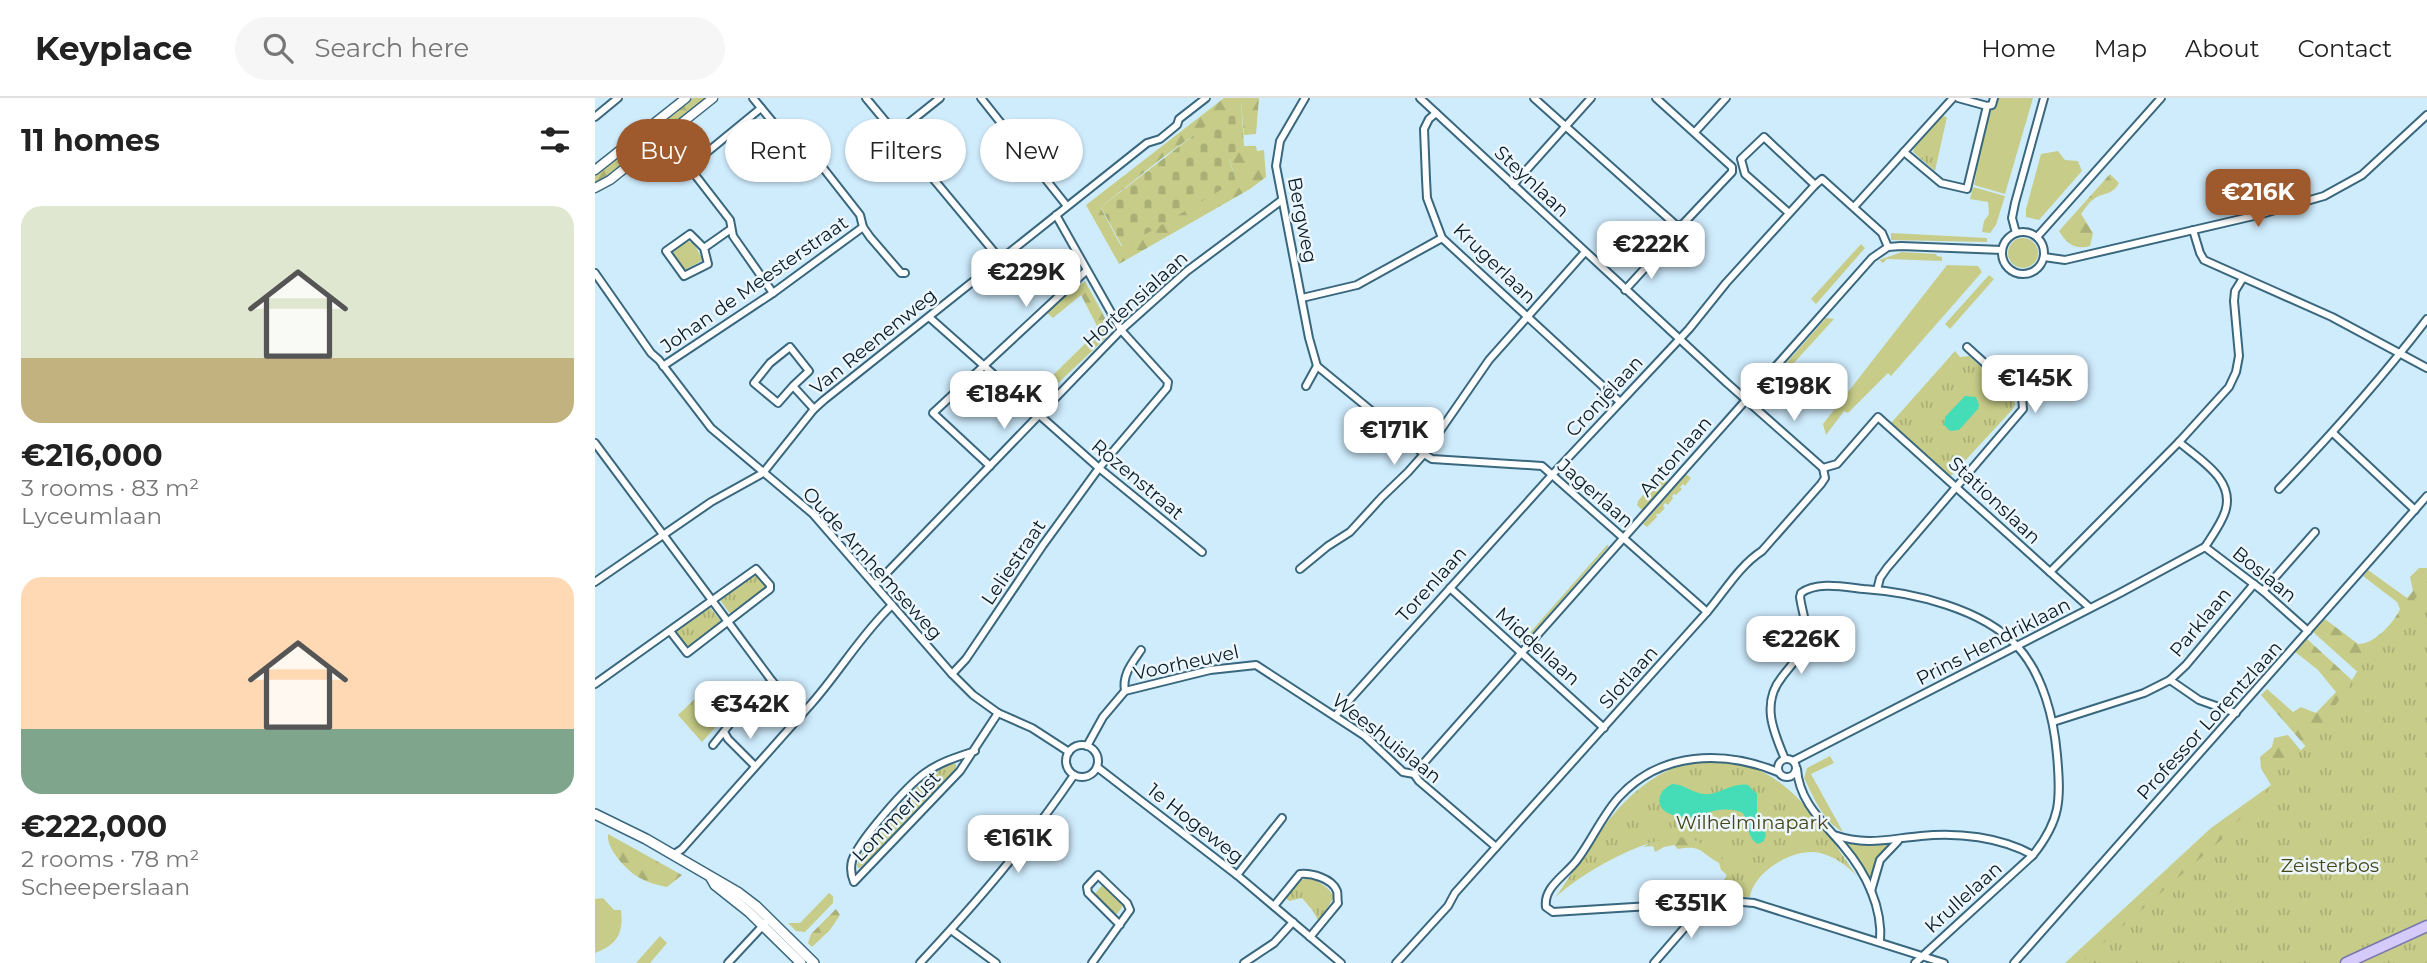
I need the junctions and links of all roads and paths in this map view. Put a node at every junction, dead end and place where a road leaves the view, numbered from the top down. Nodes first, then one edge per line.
1 (618, 98) edge
2 (686, 98) edge
3 (713, 98) edge
4 (753, 98) edge
5 (866, 98) edge
6 (940, 98) edge
7 (981, 98) edge
8 (1206, 98) edge
9 (1305, 98) edge
10 (1420, 98) edge
11 (1534, 98) edge
12 (1591, 98) edge
13 (1656, 98) edge
14 (1726, 98) edge
15 (1953, 98) edge
16 (1958, 98) edge
17 (1994, 98) edge
18 (2044, 98) edge
19 (2161, 98) edge
20 (1987, 106) junction
21 (761, 108) junction
22 (1436, 113) junction
23 (2427, 115) edge
24 (595, 117) edge
25 (883, 119) edge
26 (914, 119) edge
27 (1565, 126) junction
28 (1695, 132) junction
29 (1904, 152) junction
30 (595, 170) edge
31 (935, 182) edge
32 (1513, 185) junction
33 (1815, 185) junction
34 (595, 188) edge
35 (1282, 200) junction
36 (1067, 206) junction
37 (1854, 207) junction
38 (1789, 213) junction
39 (1056, 215) junction
40 (863, 227) junction
41 (731, 229) junction
42 (2193, 230) junction
43 (2016, 233) junction
44 (2037, 237) junction
45 (1442, 238) junction
46 (1888, 247) junction
47 (704, 248) junction
48 (2002, 250) junction
49 (1585, 252) junction
50 (1657, 255) dead end
51 (2044, 257) junction
52 (1000, 259) junction
53 (1086, 271) junction
54 (595, 273) edge
55 (905, 273) dead end
56 (2243, 278) junction
57 (1625, 290) junction
58 (773, 293) junction
59 (1302, 298) junction
60 (1527, 316) junction
61 (929, 317) junction
62 (2427, 319) edge
63 (1121, 330) junction
64 (1679, 338) junction
65 (1967, 347) dead end
66 (2401, 353) junction
67 (663, 366) junction
68 (985, 366) junction
69 (1317, 366) junction
70 (2427, 368) edge
71 (793, 386) junction
72 (1306, 386) dead end
73 (1747, 400) junction
74 (1621, 402) junction
75 (814, 409) junction
76 (1038, 415) junction
77 (1878, 416) joint
78 (2333, 433) junction
79 (2179, 442) junction
80 (595, 443) edge
81 (603, 454) junction
82 (1424, 454) junction
83 (595, 460) edge
84 (990, 466) junction
85 (1099, 468) junction
86 (1823, 468) junction
87 (763, 473) junction
88 (1552, 475) junction
89 (1957, 486) junction
90 (2279, 489) dead end
91 (2427, 496) edge
92 (2415, 510) junction
93 (2315, 532) dead end
94 (664, 534) junction
95 (1624, 538) junction
96 (2205, 547) junction
97 (1202, 552) dead end
98 (1300, 569) dead end
99 (2050, 572) junction
100 (595, 582) edge
101 (2254, 584) junction
102 (874, 585) junction
103 (1450, 588) junction
104 (1877, 590) junction
105 (2263, 591) junction
106 (712, 600) junction
107 (892, 605) junction
108 (2090, 608) junction
109 (1707, 612) junction
110 (728, 622) junction
111 (670, 631) junction
112 (2308, 631) junction
113 (2017, 646) junction
114 (1141, 650) dead end
115 (1522, 654) junction
116 (1253, 665) joint
117 (952, 674) junction
118 (772, 681) junction
119 (2169, 681) junction
120 (595, 684) edge
121 (1125, 691) junction
122 (998, 713) junction
123 (2236, 713) junction
124 (801, 715) junction
125 (1335, 716) junction
126 (2053, 722) junction
127 (1604, 728) junction
128 (724, 732) junction
129 (713, 745) dead end
130 (1087, 746) junction
131 (975, 751) junction
132 (1069, 752) junction
133 (1785, 759) junction
134 (1793, 761) junction
135 (755, 766) junction
136 (1097, 766) junction
137 (1797, 769) junction
138 (1414, 774) junction
139 (1781, 774) junction
140 (1074, 775) junction
141 (1800, 790) junction
142 (595, 814) edge
143 (1282, 818) dead end
144 (1834, 835) junction
145 (1900, 840) junction
146 (1496, 847) junction
147 (673, 855) junction
148 (2033, 855) junction
149 (1237, 875) junction
150 (1871, 891) junction
151 (1696, 903) junction
152 (1274, 906) junction
153 (765, 922) junction
154 (1293, 922) junction
155 (1120, 925) junction
156 (2427, 926) edge
157 (951, 930) junction
158 (1310, 937) junction
159 (1880, 942) junction
160 (1922, 956) junction
161 (728, 963) edge
162 (801, 963) edge
163 (814, 963) edge
164 (920, 963) edge
165 (996, 963) edge
166 (1092, 963) edge
167 (1244, 963) edge
168 (1341, 963) edge
169 (1397, 963) edge
170 (1654, 963) edge
171 (1915, 963) edge
172 (1944, 963) edge
173 (2014, 963) edge
174 (2346, 963) edge

1 - 24 street
2 - 30 street
3 - 34 street
4 - 21 street
5 - 25 street
6 - 26 street
7 - 36 street
8 - 36 street, Van Reenenweg
9 - 35 street, Bergweg
10 - 22 street, Steynlaan
11 - 27 street
12 - 27 street
13 - 28 street
14 - 28 street
15 - 29 street
16 - 20 street
17 - 20 street
18 - 43 street
19 - 44 street
20 - 29 street
21 - 40 street
21 - 41 street
22 - 32 street, Steynlaan
22 - 45 street, Krugerlaan
23 - 42 street
27 - 28 street
27 - 32 street
29 - 37 street
31 - 52 street
32 - 49 street, Steynlaan
33 - 37 street
33 - 38 street, Cronjélaan
33 - 38 street
35 - 59 street, Bergweg
35 - 63 street, Hortensialaan
36 - 39 street, Van Reenenweg
37 - 46 street
38 - 64 street, Cronjélaan
39 - 52 street, Van Reenenweg
39 - 53 street
40 - 55 street
40 - 58 street, Johan de Meesterstraat
41 - 47 street
41 - 58 street
42 - 51 street
42 - 56 street
43 - 44 street
43 - 48 street
44 - 51 street
45 - 59 street
45 - 60 street, Krugerlaan
46 - 48 street
46 - 73 street, Antonlaan
47 - 47 street
48 - 51 street
49 - 57 street, Steynlaan
49 - 60 street
50 - 57 street
52 - 61 street, Van Reenenweg
53 - 63 street
53 - 68 street
54 - 67 street, Oude Arnhemseweg
56 - 66 street
56 - 79 street
57 - 64 street, Steynlaan
58 - 67 street, Johan de Meesterstraat
59 - 69 street, Bergweg
60 - 74 street, Krugerlaan
60 - 82 street
61 - 68 street, Rozenstraat
61 - 75 street, Van Reenenweg
62 - 66 street
63 - 76 street, Hortensialaan
63 - 85 street, Leliestraat
64 - 73 street, Steynlaan
64 - 74 street, Cronjélaan
65 - 89 street
66 - 70 street
66 - 78 street
67 - 87 street, Oude Arnhemseweg
68 - 76 street, Rozenstraat
68 - 84 street
69 - 72 street
69 - 82 street, Jagerlaan
71 - 71 street
71 - 75 street
73 - 86 street, Steynlaan
73 - 95 street, Antonlaan
74 - 88 street, Cronjélaan
75 - 87 street, Van Reenenweg
76 - 84 street, Hortensialaan
76 - 85 street, Rozenstraat
77 - 86 street, Slotlaan
77 - 89 street, Stationslaan
78 - 90 street
78 - 92 street
79 - 96 street, Boslaan
79 - 99 street
80 - 81 street
81 - 83 street
81 - 94 street
82 - 88 street, Jagerlaan
82 - 98 street
84 - 102 street, Hortensialaan
85 - 97 street, Rozenstraat
85 - 117 street, Leliestraat
86 - 109 street, Slotlaan
87 - 94 street, Van Reenenweg
87 - 102 street, Oude Arnhemseweg
88 - 95 street, Jagerlaan
88 - 103 street, Torenlaan
89 - 99 street, Stationslaan
89 - 104 street
91 - 92 street, Professor Lorentzlaan
92 - 112 street, Professor Lorentzlaan
93 - 105 street
94 - 100 street, Van Reenenweg
94 - 106 street
95 - 109 street, Jagerlaan
95 - 115 street, Antonlaan
96 - 101 street, Boslaan
96 - 108 street, Prins Hendriklaan
99 - 108 street, Stationslaan
101 - 105 street, Boslaan
101 - 119 street, Parklaan
102 - 107 street, Oude Arnhemseweg
103 - 115 street, Middellaan
103 - 125 street, Torenlaan
104 - 113 street
104 - 133 street
105 - 112 street, Boslaan
106 - 110 street
106 - 110 street
106 - 111 street
107 - 117 street, Oude Arnhemseweg
107 - 124 street
108 - 113 street, Prins Hendriklaan
109 - 127 street, Slotlaan
110 - 111 street
110 - 118 street
111 - 120 street
112 - 123 street, Professor Lorentzlaan
113 - 126 street, Krullelaan
113 - 134 street, Prins Hendriklaan
114 - 121 street, Voorheuvel
115 - 127 street, Middellaan
115 - 138 street, Antonlaan
116 - 121 street, Voorheuvel
116 - 125 street, Weeshuislaan
117 - 122 street, Oude Arnhemseweg
118 - 124 street
118 - 128 street
119 - 123 street, Parklaan
119 - 126 street, Parklaan
121 - 130 street, Voorheuvel
122 - 131 street, Lommerlust
122 - 132 street, Oude Arnhemseweg
123 - 173 street, Professor Lorentzlaan
124 - 135 street
125 - 138 street, Weeshuislaan
126 - 148 street, Krullelaan
127 - 146 street, Slotlaan
128 - 129 street
128 - 135 street
130 - 132 street
130 - 136 street
131 - 131 street, Lommerlust
132 - 140 street
133 - 134 street
133 - 139 street
134 - 137 street
135 - 147 street
136 - 140 street
136 - 149 street, 1e Hogeweg
137 - 139 street
137 - 141 street
138 - 146 street, Weeshuislaan
139 - 141 street
139 - 151 street
140 - 157 street
141 - 144 street
142 - 147 main road
143 - 149 street
144 - 145 street
144 - 150 street
145 - 148 street
145 - 150 street
146 - 169 street, Slotlaan
147 - 153 main road
148 - 160 street, Krullelaan
149 - 152 street, 1e Hogeweg
150 - 159 street
151 - 159 street
151 - 170 street
152 - 154 street, 1e Hogeweg
152 - 158 street
153 - 161 street
153 - 162 main road
153 - 163 main road
154 - 158 street, 1e Hogeweg
154 - 167 street
155 - 155 street
155 - 166 street
156 - 174 main road
157 - 164 street
157 - 165 street
158 - 168 street, 1e Hogeweg
159 - 160 street
160 - 171 street, Krullelaan
160 - 172 street

